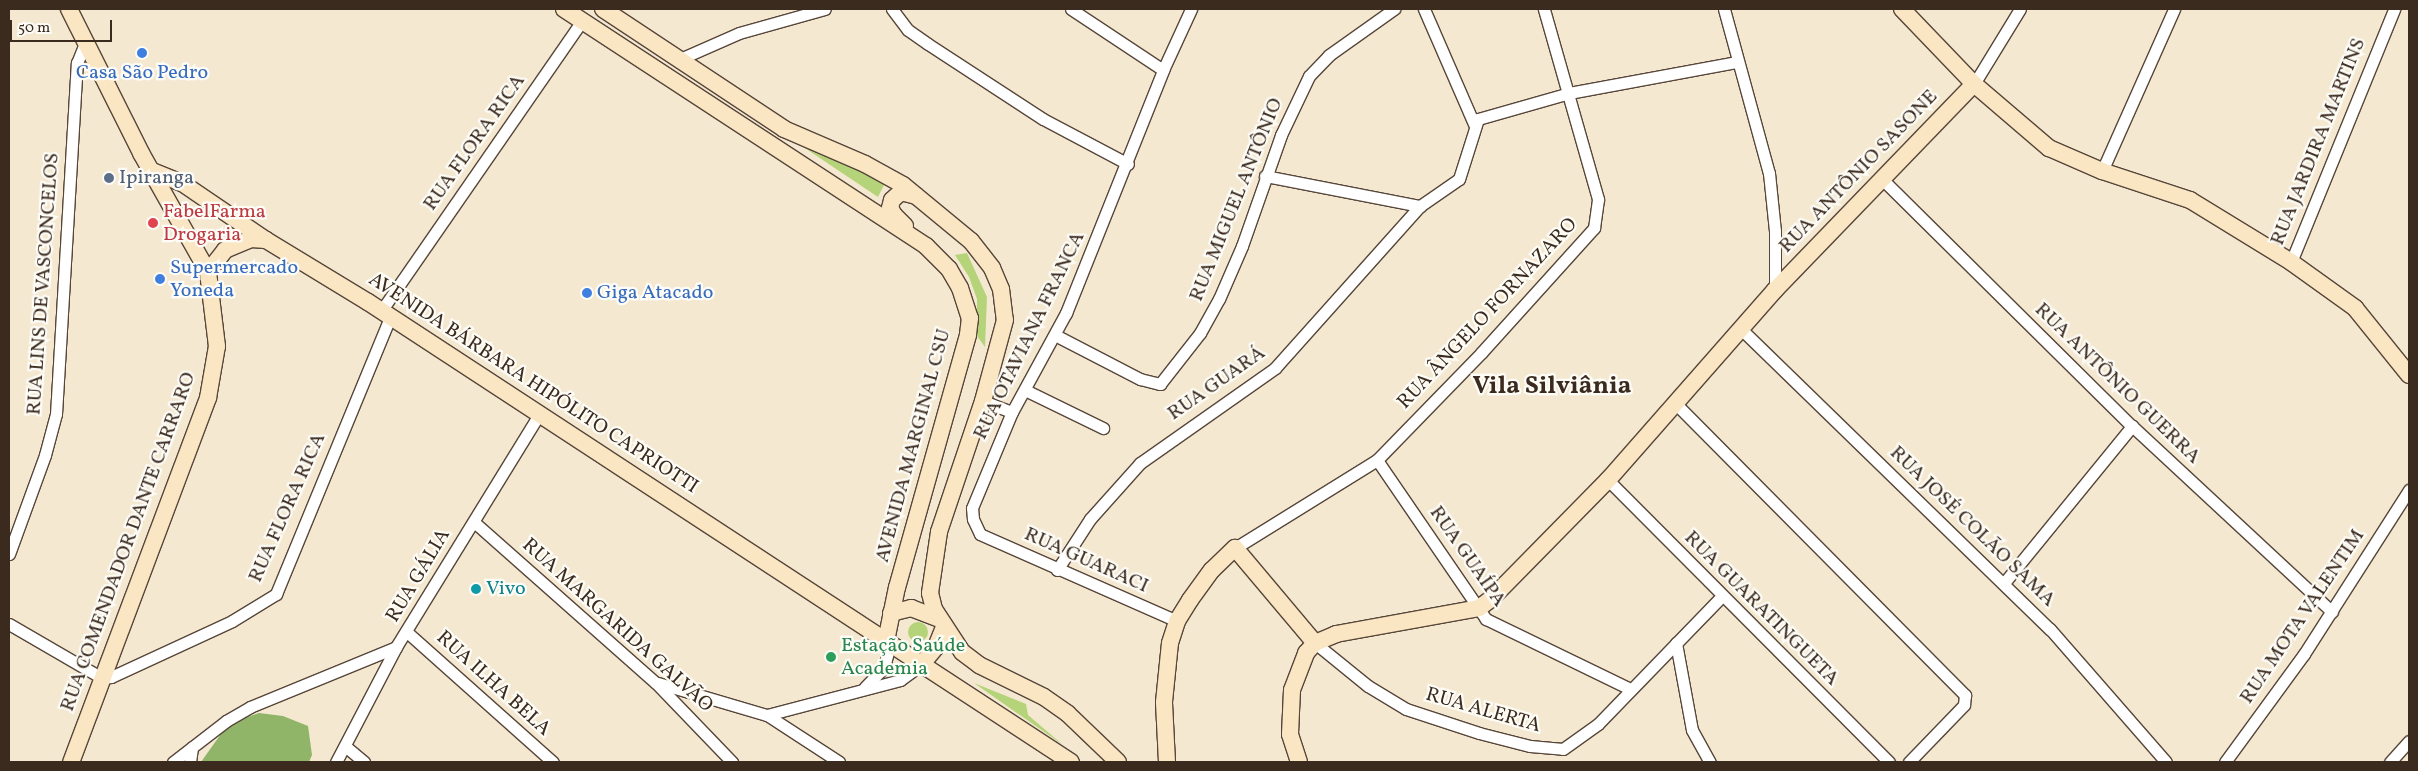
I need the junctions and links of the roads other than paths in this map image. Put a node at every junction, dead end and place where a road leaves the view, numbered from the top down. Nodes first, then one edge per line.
1 (69, 9) edge
2 (564, 9) edge
3 (603, 9) edge
4 (825, 9) edge
5 (892, 9) edge
6 (1071, 9) edge
7 (1191, 9) edge
8 (1394, 9) edge
9 (1424, 9) edge
10 (1544, 9) edge
11 (1724, 9) edge
12 (1902, 9) edge
13 (2020, 9) edge
14 (2174, 9) edge
15 (2394, 9) edge
16 (582, 21) junction
17 (86, 41) junction
18 (680, 59) junction
19 (1737, 62) junction
20 (1163, 70) junction
21 (1974, 84) junction
22 (1569, 94) junction
23 (1477, 120) junction
24 (1128, 164) junction
25 (152, 171) junction
26 (2102, 172) junction
27 (1265, 176) junction
28 (1881, 178) junction
29 (918, 198) junction
30 (1420, 206) junction
31 (266, 240) junction
32 (926, 246) junction
33 (2291, 262) junction
34 (208, 272) junction
35 (1775, 290) junction
36 (385, 314) junction
37 (1741, 329) junction
38 (1055, 335) junction
39 (2409, 374) edge
40 (1024, 390) junction
41 (984, 401) junction
42 (1675, 403) junction
43 (1012, 412) junction
44 (540, 413) junction
45 (2132, 426) junction
46 (1103, 428) dead end
47 (1377, 460) junction
48 (1608, 480) junction
49 (2409, 490) edge
50 (474, 522) junction
51 (980, 534) joint
52 (1236, 548) junction
53 (9, 554) edge
54 (1057, 570) junction
55 (2004, 583) junction
56 (1721, 597) junction
57 (1479, 608) junction
58 (2332, 612) junction
59 (891, 613) junction
60 (1177, 621) junction
61 (942, 623) junction
62 (9, 624) edge
63 (408, 633) junction
64 (888, 643) junction
65 (1315, 643) junction
66 (1676, 643) junction
67 (396, 647) junction
68 (921, 665) junction
69 (102, 678) junction
70 (656, 683) junction
71 (865, 687) junction
72 (1630, 689) junction
73 (767, 715) junction
74 (2409, 741) edge
75 (192, 746) junction
76 (345, 746) junction
77 (71, 762) edge
78 (173, 762) edge
79 (190, 762) edge
80 (336, 762) edge
81 (364, 762) edge
82 (553, 762) edge
83 (732, 762) edge
84 (838, 762) edge
85 (1071, 762) edge
86 (1118, 762) edge
87 (1167, 762) edge
88 (1299, 762) edge
89 (1710, 762) edge
90 (1889, 762) edge
91 (1909, 762) edge
92 (2166, 762) edge
93 (2225, 762) edge
94 (2390, 762) edge

1 - 17 street, RUA COMENDADOR DANTE CARRARO
2 - 16 street, AVENIDA MARGINAL CSU
3 - 18 street
4 - 18 street
5 - 24 street
6 - 20 street
7 - 20 street, RUA OTAVIANA FRANCA
8 - 27 street, RUA MIGUEL ANTÔNIO
9 - 23 street
10 - 22 street, RUA ÂNGELO FORNAZARO
11 - 19 street
12 - 21 street
13 - 21 street
14 - 26 street
15 - 33 street, RUA JARDIRA MARTINS
16 - 32 street, AVENIDA MARGINAL CSU
16 - 36 street, RUA FLORA RICA
17 - 25 street, RUA COMENDADOR DANTE CARRARO
17 - 53 street, RUA LINS DE VASCONCELOS
18 - 29 street
19 - 22 street
19 - 35 street
20 - 24 street, RUA OTAVIANA FRANCA
21 - 26 street
21 - 28 street, RUA ANTÔNIO SASONE
22 - 23 street
22 - 47 street, RUA ÂNGELO FORNAZARO
23 - 30 street, RUA GUARÁ
24 - 38 street, RUA OTAVIANA FRANCA
25 - 31 street, AVENIDA BÁRBARA HIPÓLITO CAPRIOTTI
25 - 34 street, RUA COMENDADOR DANTE CARRARO
26 - 33 street
27 - 30 street
27 - 38 street, RUA MIGUEL ANTÔNIO
28 - 35 street, RUA ANTÔNIO SASONE
28 - 45 street, RUA ANTÔNIO GUERRA
29 - 32 street
29 - 41 street
30 - 54 street, RUA GUARÁ
31 - 34 street
31 - 36 street, AVENIDA BÁRBARA HIPÓLITO CAPRIOTTI
32 - 59 street, AVENIDA MARGINAL CSU
33 - 39 street
34 - 69 street, RUA COMENDADOR DANTE CARRARO
35 - 37 street, RUA ANTÔNIO SASONE
36 - 44 street, AVENIDA BÁRBARA HIPÓLITO CAPRIOTTI
36 - 69 street, RUA FLORA RICA
37 - 42 street, RUA ANTÔNIO SASONE
37 - 55 street, RUA JOSÉ COLÃO SAMA
38 - 40 street, RUA OTAVIANA FRANCA
40 - 43 street, RUA OTAVIANA FRANCA
40 - 46 street
41 - 43 street
41 - 61 street
42 - 48 street, RUA ANTÔNIO SASONE
42 - 91 street
43 - 51 street, RUA OTAVIANA FRANCA
44 - 50 street, RUA GÁLIA
44 - 64 street, AVENIDA BÁRBARA HIPÓLITO CAPRIOTTI
45 - 55 street
45 - 58 street, RUA ANTÔNIO GUERRA
47 - 52 street, RUA ÂNGELO FORNAZARO
47 - 57 street, RUA GUAÍPA
48 - 56 street, RUA GUARATINGUETA
48 - 57 street, RUA ANTÔNIO SASONE
49 - 58 street, RUA MOTA VALENTIM
50 - 63 street, RUA GÁLIA
50 - 70 street, RUA MARGARIDA GALVÃO
51 - 54 street, RUA GUARACI
52 - 60 street
52 - 65 street
54 - 60 street, RUA GUARACI
55 - 92 street, RUA JOSÉ COLÃO SAMA
56 - 66 street, RUA ALERTA
56 - 90 street, RUA GUARATINGUETA
57 - 65 street
57 - 72 street, RUA GUAÍPA
58 - 93 street, RUA MOTA VALENTIM
59 - 61 street
59 - 64 street, AVENIDA MARGINAL CSU
60 - 87 street
61 - 68 street
61 - 86 street
62 - 69 street
63 - 67 street, RUA GÁLIA
63 - 82 street, RUA ILHA BELA
64 - 68 street
64 - 71 street
65 - 72 street, RUA ALERTA
65 - 88 street
66 - 72 street, RUA ALERTA
66 - 89 street
67 - 75 street
67 - 76 street, RUA GÁLIA
68 - 71 street
68 - 85 street
69 - 77 street, RUA COMENDADOR DANTE CARRARO
70 - 73 street
70 - 83 street, RUA MARGARIDA GALVÃO
71 - 73 street
73 - 84 street
74 - 94 street
75 - 78 street
75 - 79 street
76 - 80 street, RUA GÁLIA
76 - 81 street

